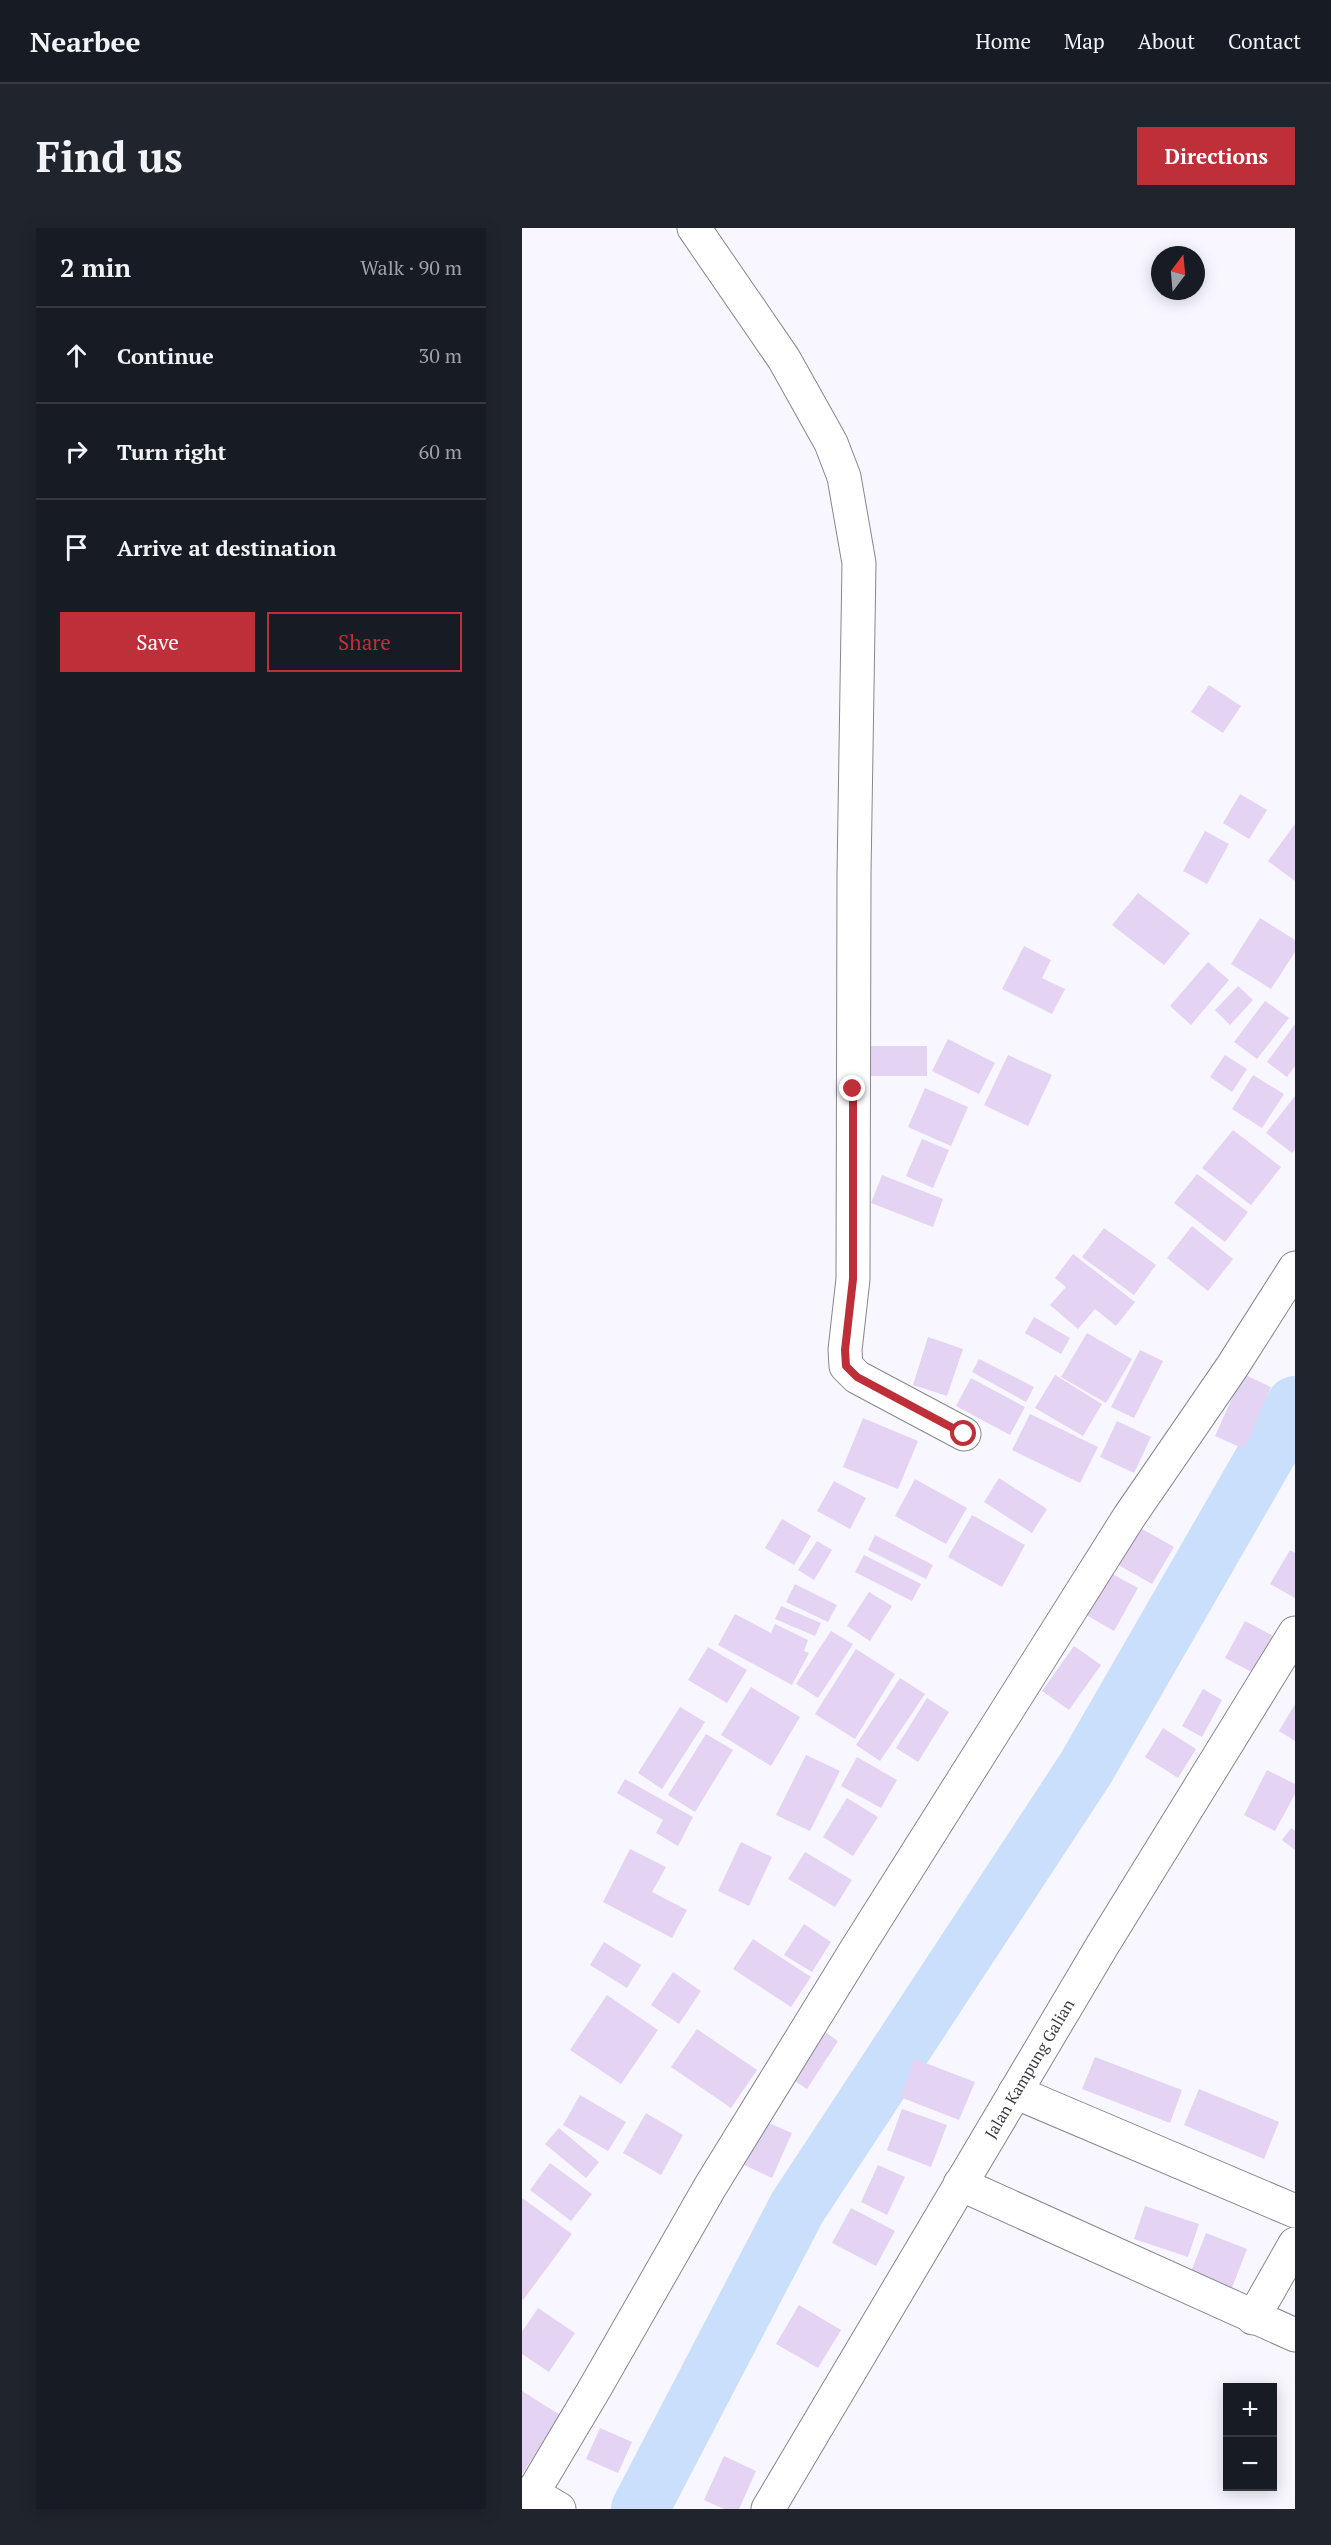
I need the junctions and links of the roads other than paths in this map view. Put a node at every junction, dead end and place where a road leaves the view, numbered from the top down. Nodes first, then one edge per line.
1 (694, 228) edge
2 (1295, 1268) edge
3 (964, 1434) dead end
4 (1295, 1633) edge
5 (1015, 2092) junction
6 (960, 2184) junction
7 (1295, 2211) edge
8 (1295, 2244) edge
9 (1253, 2318) junction
10 (1295, 2336) edge
11 (538, 2504) edge
12 (768, 2509) edge

1 - 3 street
2 - 11 street
4 - 5 street, Jalan Kampung Galian
5 - 6 street, Jalan Kampung Galian
5 - 7 street
6 - 9 street
6 - 12 street, Jalan Kampung Galian
8 - 9 street
9 - 10 street

